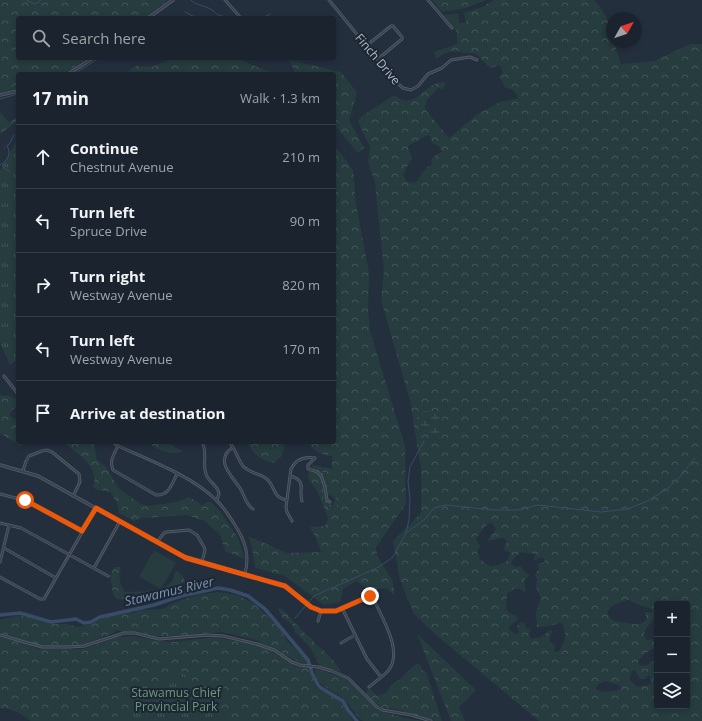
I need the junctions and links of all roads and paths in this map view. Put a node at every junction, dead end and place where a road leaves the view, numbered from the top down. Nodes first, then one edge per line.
1 (173, 0) edge
2 (225, 0) edge
3 (329, 0) edge
4 (428, 0) edge
5 (151, 16) edge
6 (239, 16) edge
7 (452, 28) dead end
8 (366, 46) junction
9 (378, 59) junction
10 (90, 60) edge
11 (477, 60) dead end
12 (71, 72) edge
13 (16, 91) edge
14 (0, 95) edge
15 (4, 376) dead end
16 (16, 391) edge
17 (116, 444) edge
18 (203, 444) edge
19 (231, 444) edge
20 (118, 446) junction
21 (233, 447) junction
22 (0, 465) edge
23 (23, 471) junction
24 (177, 474) junction
25 (290, 476) junction
26 (0, 494) edge
27 (73, 496) junction
28 (216, 500) junction
29 (286, 500) junction
30 (302, 501) dead end
31 (330, 502) dead end
32 (96, 508) junction
33 (253, 509) dead end
34 (120, 521) junction
35 (292, 521) dead end
36 (0, 523) edge
37 (9, 525) junction
38 (82, 531) junction
39 (157, 542) junction
40 (4, 548) junction
41 (69, 555) junction
42 (0, 562) edge
43 (202, 562) junction
44 (94, 568) junction
45 (245, 574) junction
46 (108, 576) dead end
47 (0, 577) edge
48 (56, 578) junction
49 (370, 596) joint
50 (342, 608) junction
51 (321, 611) junction
52 (318, 621) dead end
53 (0, 635) edge
54 (355, 635) junction
55 (341, 642) dead end
56 (381, 677) junction
57 (369, 687) dead end
58 (431, 721) edge

1 - 5 street
2 - 6 street
3 - 8 street, Finch Drive
4 - 7 street
8 - 9 street, Finch Drive
8 - 9 street
9 - 11 street, Finch Drive
10 - 12 street
13 - 14 street
15 - 16 street
17 - 20 street
18 - 28 street
19 - 21 street
20 - 24 street
20 - 24 street
21 - 29 street
21 - 33 street
22 - 23 street
23 - 27 street
23 - 27 street
24 - 28 street
25 - 29 street
25 - 30 street
25 - 31 street
26 - 38 street
27 - 32 street
28 - 45 street
29 - 35 street
32 - 34 street
32 - 38 street
34 - 39 street
34 - 44 street
36 - 37 street
37 - 40 street
37 - 41 street
38 - 41 street
39 - 43 street
39 - 43 street
40 - 42 street
40 - 48 street
41 - 44 street
41 - 48 street
43 - 45 street
44 - 46 street
45 - 51 street
47 - 48 street
49 - 50 street
49 - 56 street
50 - 51 street
50 - 54 street
51 - 52 street
53 - 58 street
54 - 55 street
54 - 56 street
56 - 57 street

